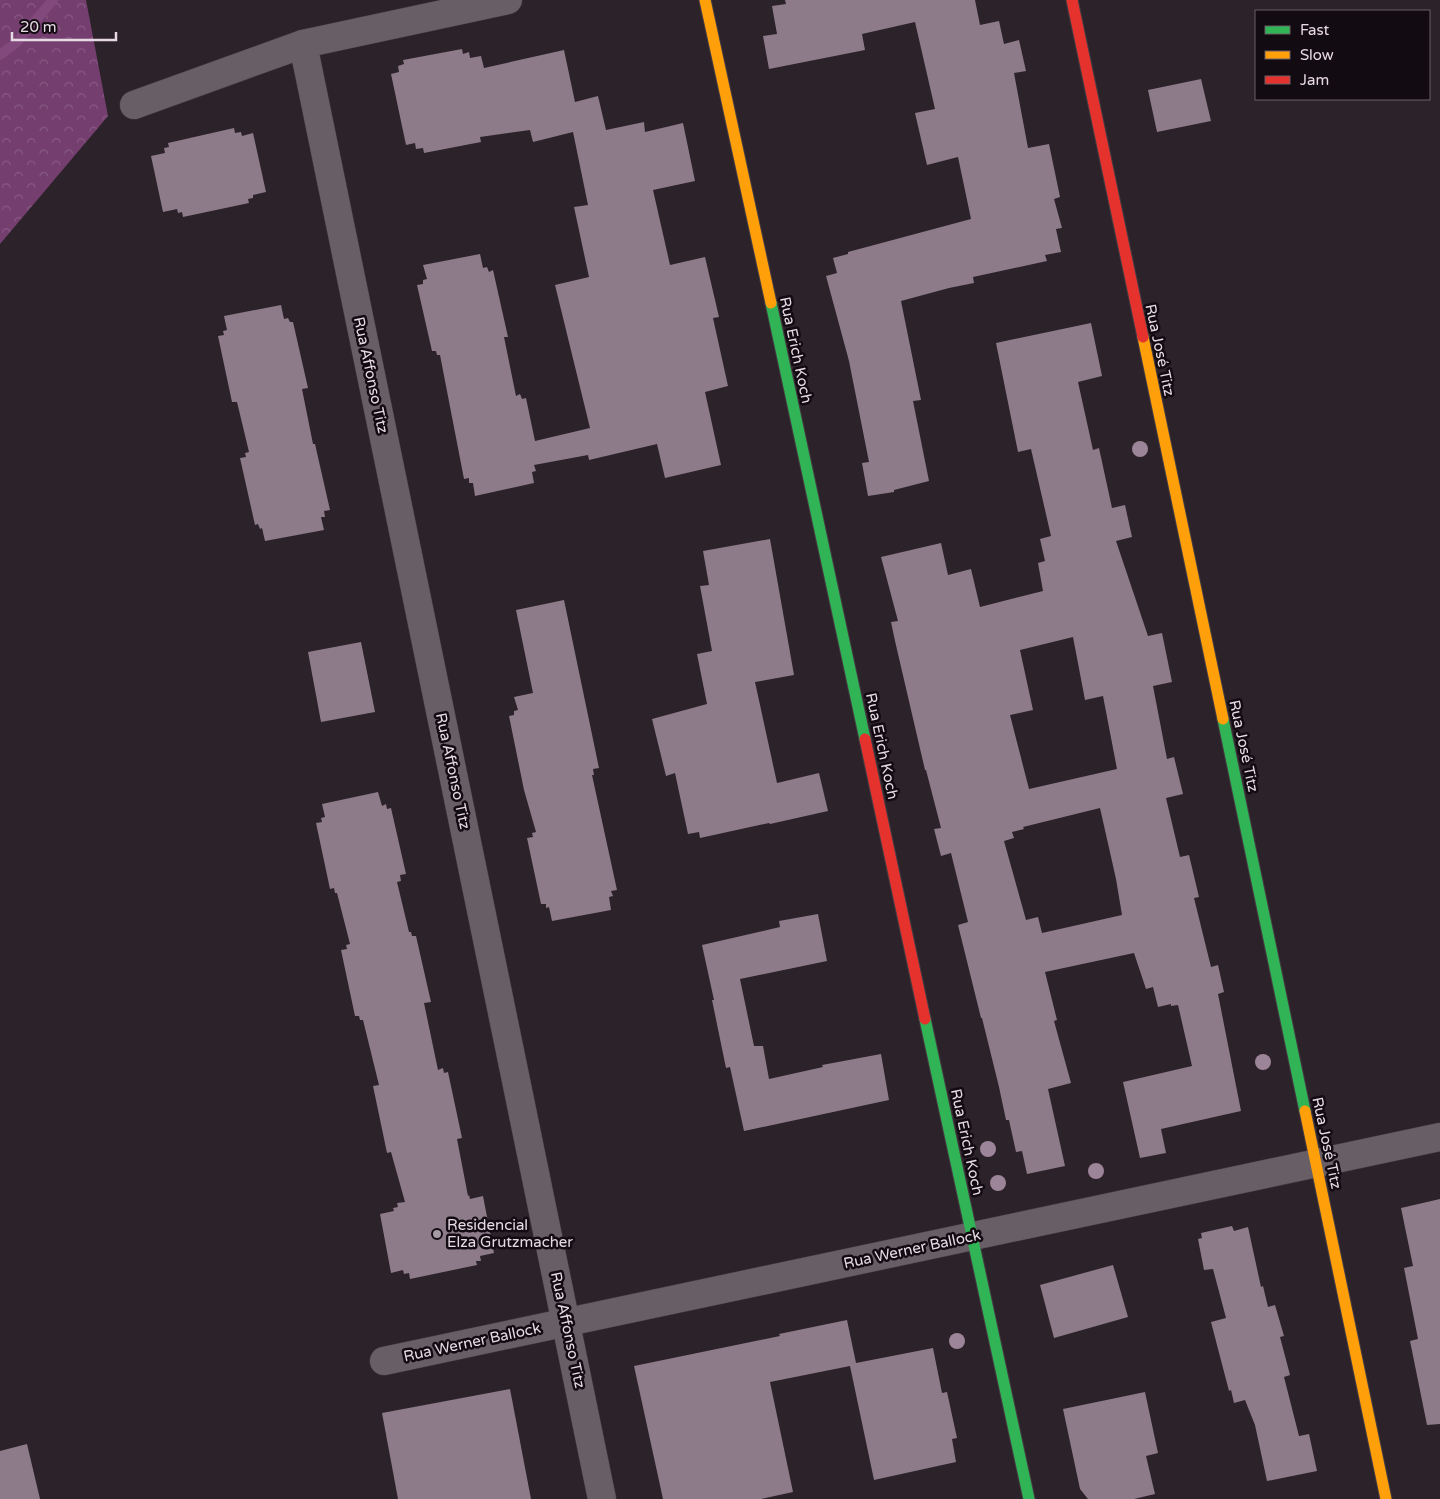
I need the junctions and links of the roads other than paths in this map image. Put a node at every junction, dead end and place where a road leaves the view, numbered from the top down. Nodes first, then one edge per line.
1 (508, 0) edge
2 (705, 0) edge
3 (1072, 0) edge
4 (304, 44) junction
5 (134, 105) dead end
6 (1440, 1137) edge
7 (1316, 1163) junction
8 (972, 1236) junction
9 (566, 1322) junction
10 (384, 1360) dead end
11 (602, 1499) edge
12 (1029, 1499) edge
13 (1386, 1499) edge

1 - 4 street
2 - 8 street, Rua Erich Koch
3 - 7 street, Rua José Titz
4 - 5 street
4 - 9 street, Rua Affonso Titz
6 - 7 street, Rua Werner Ballock
7 - 8 street, Rua Werner Ballock
7 - 13 street, Rua José Titz
8 - 9 street, Rua Werner Ballock
8 - 12 street, Rua Erich Koch
9 - 10 street, Rua Werner Ballock
9 - 11 street, Rua Affonso Titz

